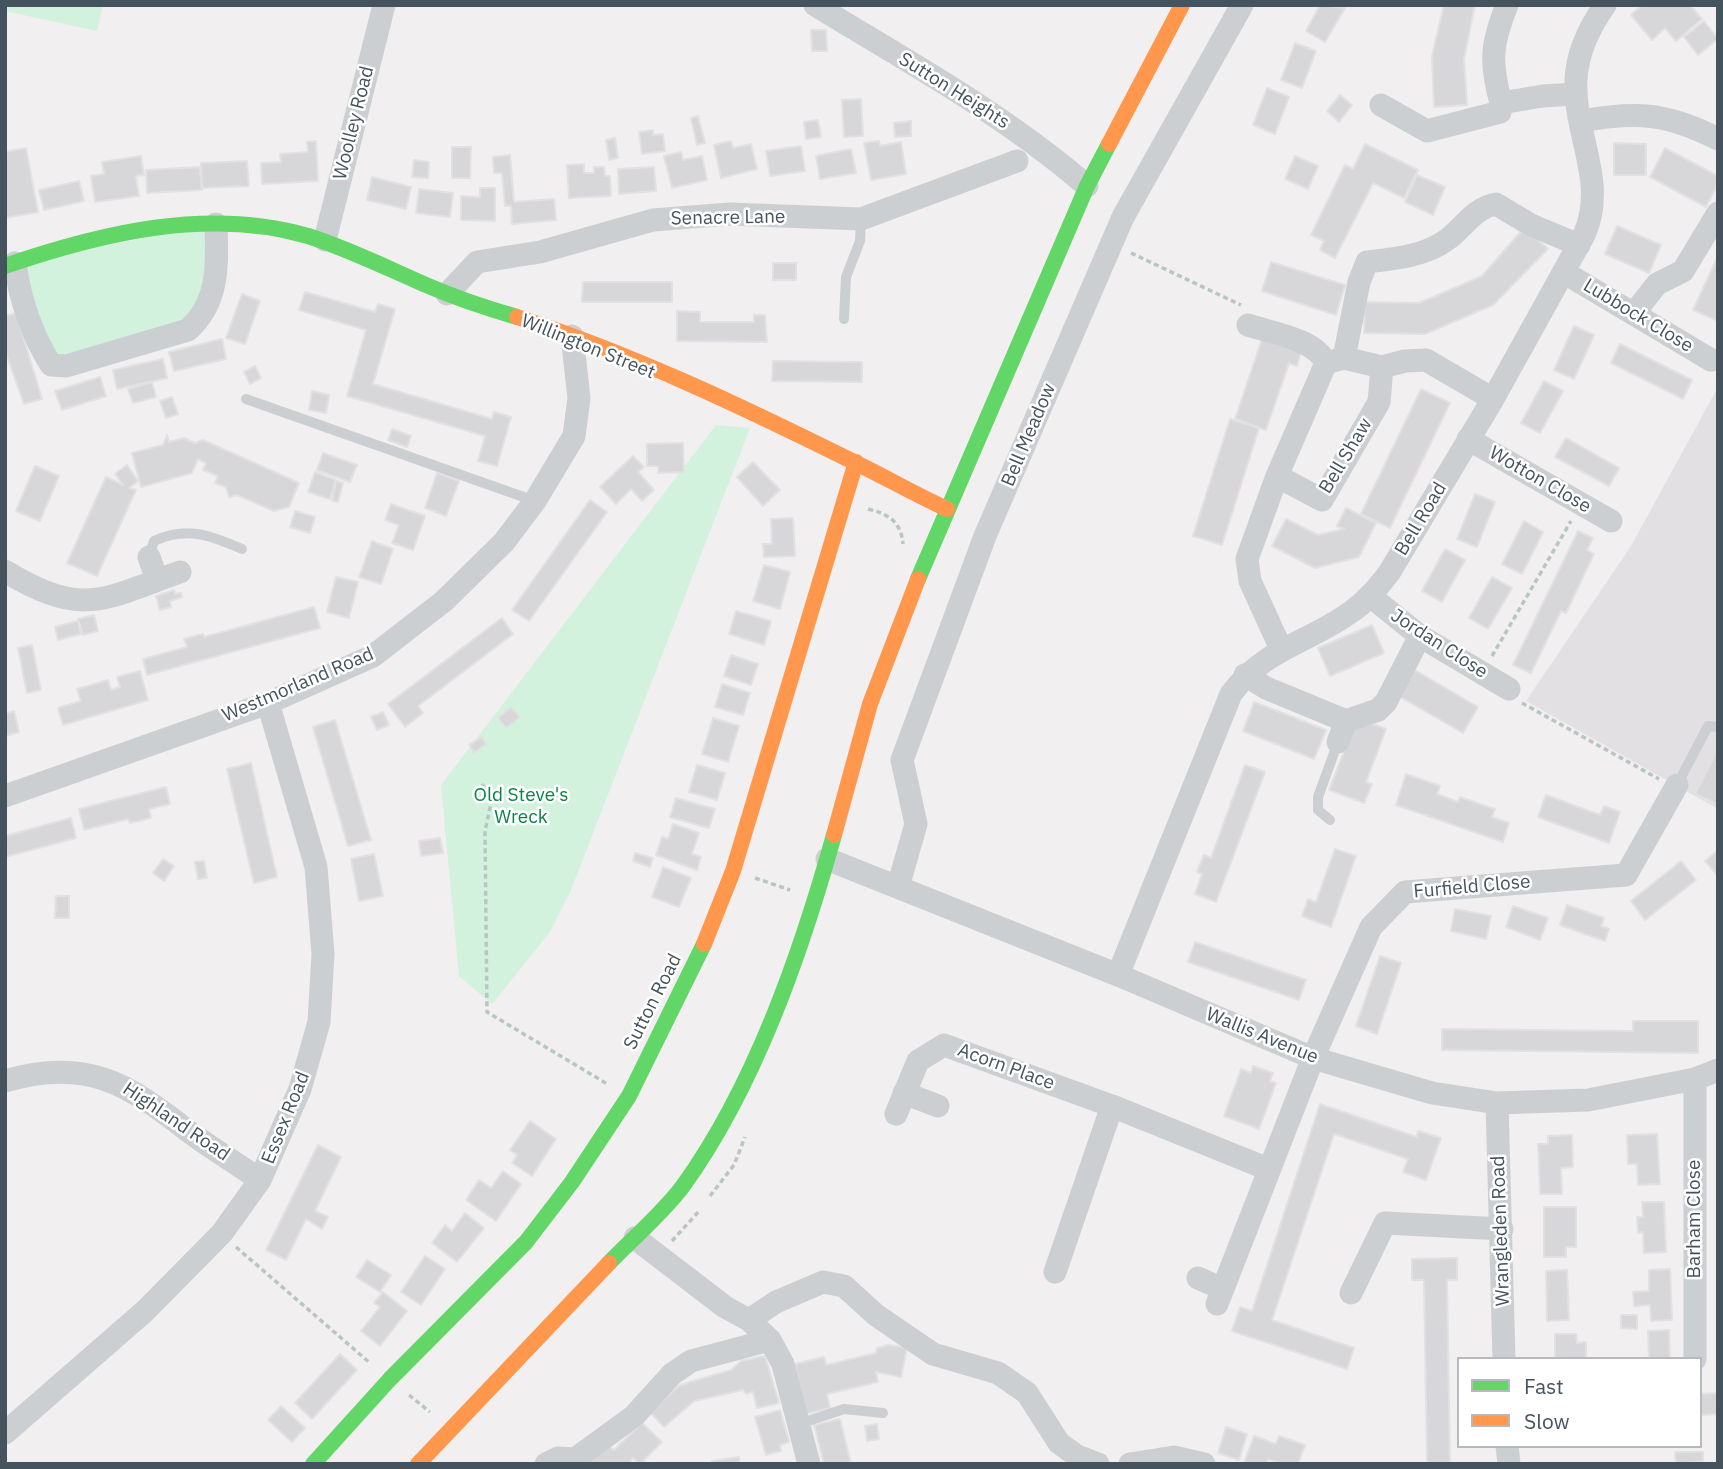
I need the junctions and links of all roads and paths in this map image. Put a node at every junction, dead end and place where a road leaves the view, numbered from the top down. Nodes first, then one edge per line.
1 (384, 5) edge
2 (815, 5) edge
3 (1182, 5) edge
4 (1242, 5) edge
5 (1507, 5) edge
6 (1605, 5) edge
7 (1576, 94) junction
8 (1501, 103) junction
9 (1381, 105) dead end
10 (1581, 121) junction
11 (1718, 139) edge
12 (1017, 161) dead end
13 (1087, 186) junction
14 (1718, 213) edge
15 (861, 219) junction
16 (216, 224) junction
17 (325, 240) junction
18 (1112, 244) junction
19 (1579, 246) junction
20 (10, 265) edge
21 (1565, 273) junction
22 (447, 294) junction
23 (1635, 312) junction
24 (844, 319) dead end
25 (1248, 325) joint
26 (572, 336) junction
27 (1711, 360) dead end
28 (1335, 361) junction
29 (1382, 367) junction
30 (246, 399) dead end
31 (1493, 399) junction
32 (1468, 439) junction
33 (856, 462) junction
34 (1276, 476) junction
35 (535, 501) junction
36 (1582, 504) junction
37 (947, 509) junction
38 (842, 510) junction
39 (1611, 521) dead end
40 (242, 549) dead end
41 (899, 553) dead end
42 (149, 557) joint
43 (5, 571) edge
44 (180, 572) dead end
45 (157, 580) junction
46 (1370, 596) junction
47 (1420, 636) junction
48 (1281, 649) junction
49 (1482, 673) junction
50 (1245, 675) junction
51 (1509, 689) joint
52 (268, 703) junction
53 (1718, 727) edge
54 (1342, 732) junction
55 (482, 784) dead end
56 (1674, 789) junction
57 (5, 796) edge
58 (1330, 820) dead end
59 (827, 859) junction
60 (733, 871) junction
61 (898, 887) junction
62 (811, 908) junction
63 (1118, 975) junction
64 (1313, 1058) junction
65 (1718, 1070) edge
66 (1695, 1079) junction
67 (5, 1081) edge
68 (629, 1096) junction
69 (1497, 1103) junction
70 (938, 1106) dead end
71 (1112, 1106) junction
72 (1268, 1169) junction
73 (260, 1180) junction
74 (1502, 1229) junction
75 (222, 1233) junction
76 (635, 1238) junction
77 (1055, 1272) dead end
78 (1198, 1279) dead end
79 (1352, 1293) dead end
80 (749, 1320) junction
81 (770, 1340) junction
82 (1504, 1357) edge
83 (1695, 1357) edge
84 (390, 1379) junction
85 (883, 1413) dead end
86 (799, 1424) junction
87 (451, 1428) junction
88 (5, 1433) edge
89 (577, 1461) edge
90 (313, 1464) edge
91 (418, 1464) edge
92 (546, 1464) edge
93 (809, 1464) edge
94 (1098, 1464) edge
95 (1130, 1464) edge
96 (1204, 1464) edge

1 - 17 street, Woolley Road
2 - 13 street, Sutton Heights
3 - 13 street
4 - 18 street, Bell Meadow
5 - 8 street
6 - 7 street, Bell Road
7 - 8 street
7 - 10 street, Bell Road
8 - 9 street
10 - 11 street
10 - 19 street, Bell Road
12 - 15 street, Senacre Lane
13 - 37 street
14 - 23 street
15 - 22 street, Senacre Lane
15 - 24 lane
16 - 17 street, Willington Street
16 - 20 street, Willington Street
16 - 20 street, Willington Street
17 - 22 street, Willington Street
18 - 25 path
18 - 61 street, Bell Meadow
19 - 21 street, Bell Road
19 - 28 street
21 - 23 street, Lubbock Close
21 - 31 street, Bell Road
22 - 26 street, Willington Street
23 - 27 street, Lubbock Close
25 - 28 street
26 - 33 street, Willington Street
26 - 35 street, Westmorland Road
28 - 29 street
28 - 34 street
29 - 31 street
29 - 34 street, Bell Shaw
30 - 35 lane
31 - 32 street, Bell Road
32 - 36 street, Wotton Close
32 - 46 street, Bell Road
33 - 37 street, Willington Street
33 - 38 street, Sutton Road
34 - 48 street
35 - 52 street, Westmorland Road
36 - 39 street, Wotton Close
36 - 49 path
37 - 59 street
38 - 41 path
38 - 60 street, Sutton Road
40 - 42 lane
42 - 45 street
43 - 45 street
44 - 45 street
46 - 47 street, Jordan Close
46 - 48 street, Bell Road
47 - 49 street, Jordan Close
47 - 54 street
48 - 50 street, Bell Road
49 - 51 street, Jordan Close
50 - 54 street
50 - 63 street, Bell Road
51 - 56 path
52 - 57 street, Westmorland Road
52 - 73 street, Essex Road
53 - 56 lane
54 - 58 lane
55 - 68 path
56 - 64 street, Furfield Close
59 - 61 street, Wallis Avenue
59 - 62 street
60 - 62 path
60 - 68 street, Sutton Road
61 - 63 street, Wallis Avenue
62 - 76 street
63 - 64 street, Wallis Avenue
64 - 69 street, Wallis Avenue
64 - 72 street
65 - 66 street, Wallis Avenue
66 - 69 street, Wallis Avenue
66 - 83 street, Barham Close
67 - 73 street, Highland Road
68 - 84 street, Sutton Road
69 - 74 street, Wrangleden Road
70 - 71 street, Acorn Place
71 - 72 street, Acorn Place
71 - 77 street
72 - 78 street
73 - 75 street, Essex Road
74 - 79 street
74 - 82 street, Wrangleden Road
75 - 84 path
75 - 88 street, Essex Road
76 - 80 street
76 - 87 street
80 - 81 street
80 - 94 street
81 - 86 street
81 - 89 street
84 - 87 path
84 - 90 street, Sutton Road
85 - 86 lane
86 - 93 street
87 - 91 street
89 - 92 street
95 - 96 street

